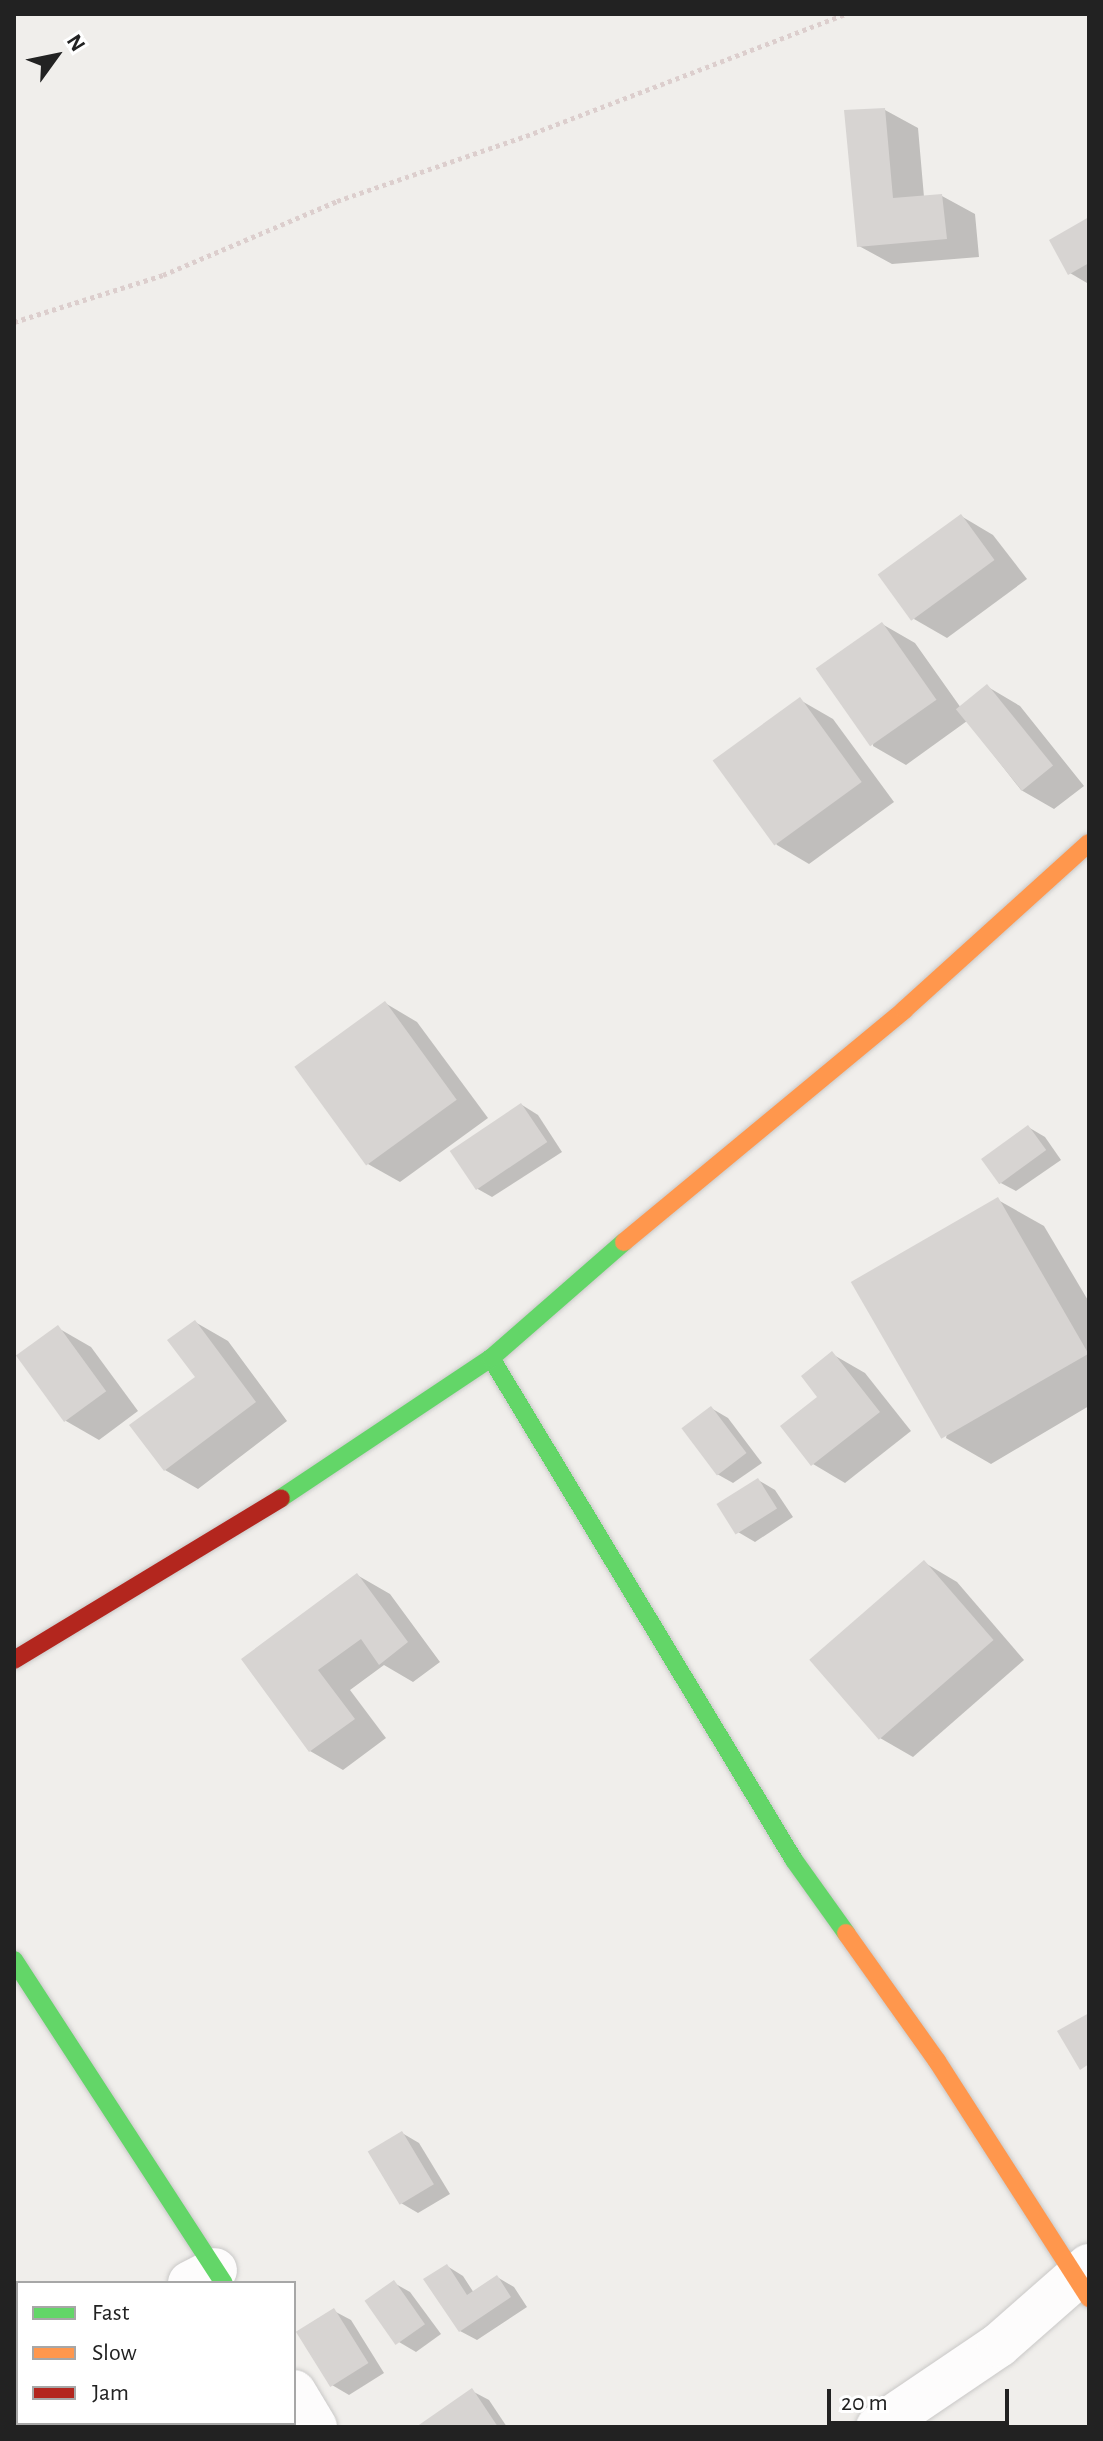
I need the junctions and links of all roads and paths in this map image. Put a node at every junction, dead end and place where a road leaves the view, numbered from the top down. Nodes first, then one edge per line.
1 (846, 14) edge
2 (14, 322) edge
3 (1089, 843) edge
4 (491, 1358) junction
5 (14, 1660) edge
6 (14, 1960) edge
7 (210, 2279) edge
8 (1085, 2280) edge
9 (296, 2395) edge
10 (315, 2427) edge
11 (878, 2427) edge

1 - 2 path
3 - 4 street
4 - 5 street
4 - 8 street
6 - 7 street
8 - 11 street
9 - 10 street

